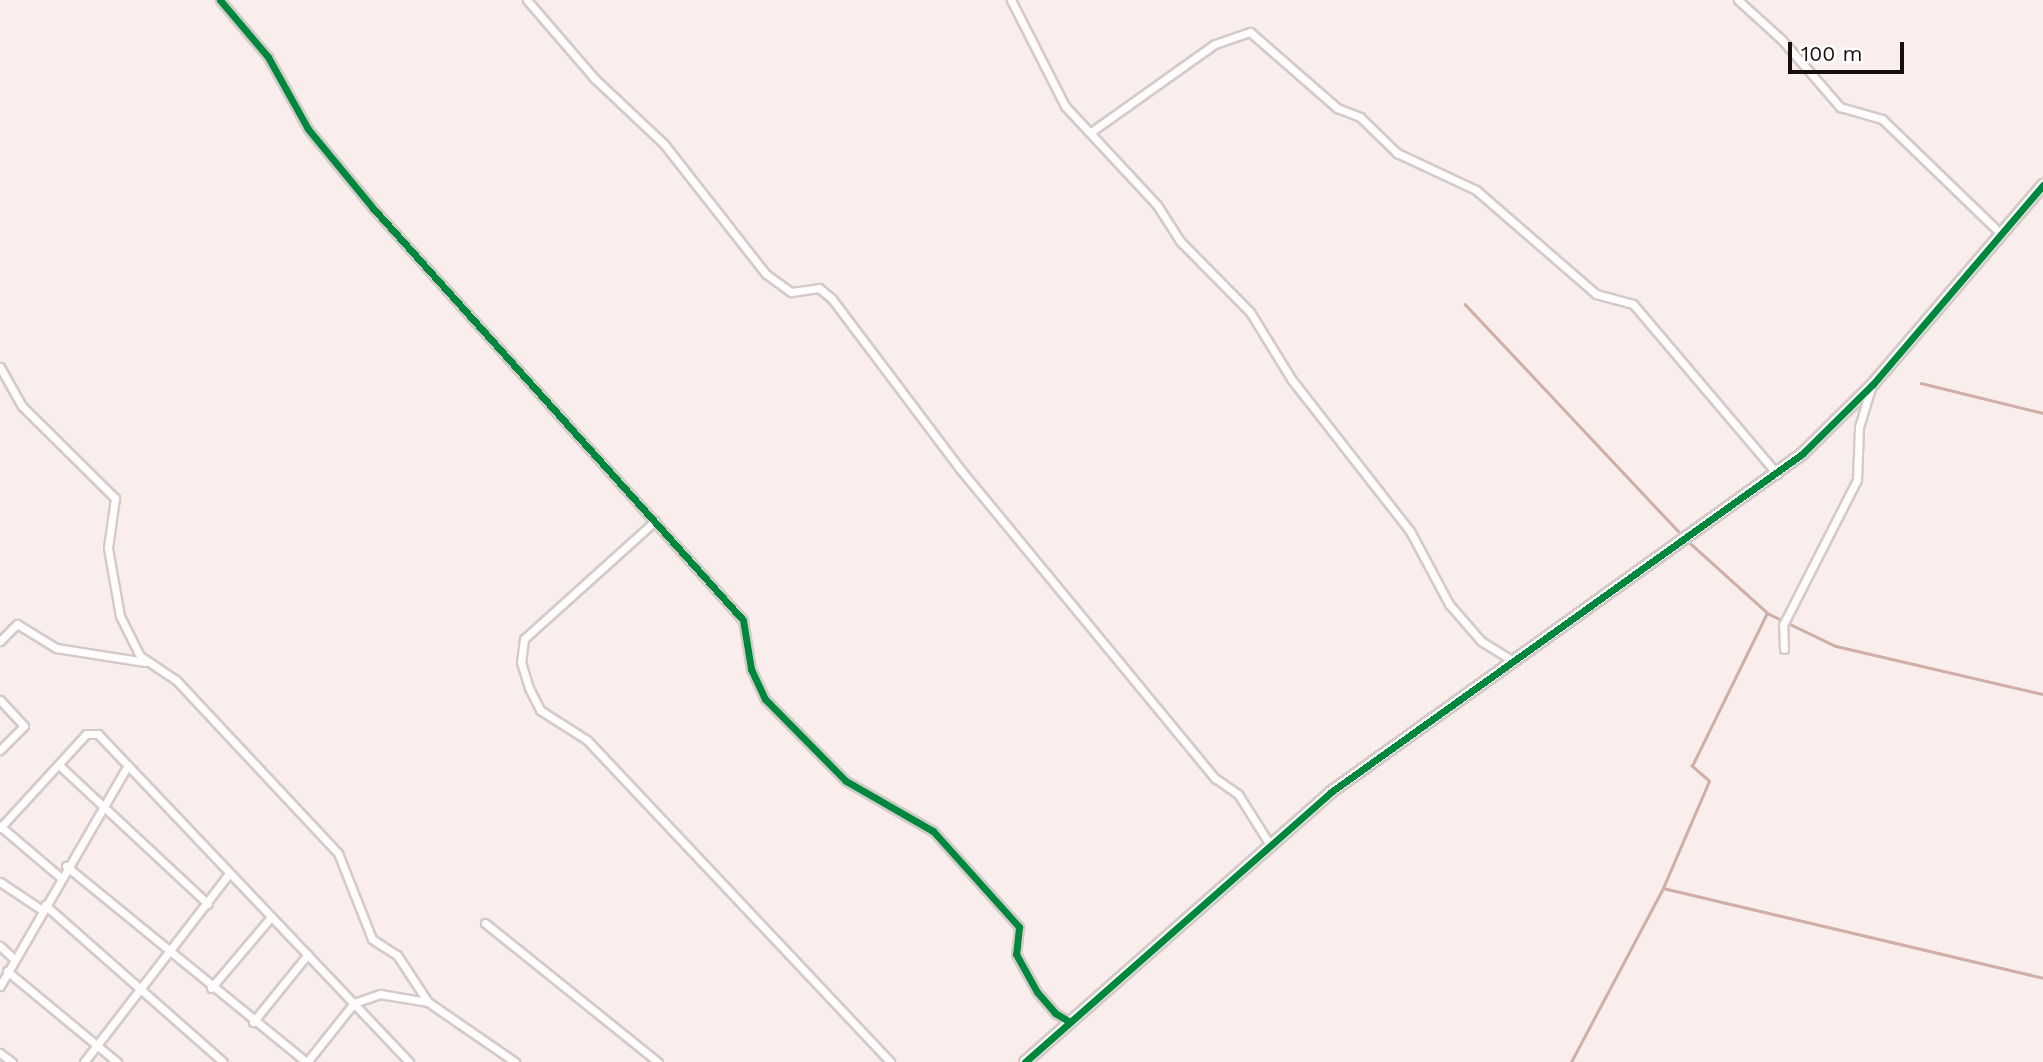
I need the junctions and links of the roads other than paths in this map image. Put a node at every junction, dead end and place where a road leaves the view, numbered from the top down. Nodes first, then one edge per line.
1 (220, 0) edge
2 (527, 0) edge
3 (1012, 0) edge
4 (1738, 0) edge
5 (1091, 132) junction
6 (2043, 185) edge
7 (2001, 234) junction
8 (0, 367) edge
9 (1873, 384) junction
10 (1777, 474) junction
11 (656, 522) junction
12 (0, 641) edge
13 (1784, 649) dead end
14 (1513, 660) junction
15 (149, 662) junction
16 (0, 700) edge
17 (0, 750) edge
18 (60, 766) junction
19 (126, 769) junction
20 (103, 807) junction
21 (0, 827) edge
22 (1269, 843) junction
23 (66, 866) junction
24 (229, 874) junction
25 (60, 877) junction
26 (0, 882) edge
27 (208, 904) junction
28 (43, 907) junction
29 (271, 917) junction
30 (485, 923) dead end
31 (0, 946) edge
32 (170, 954) junction
33 (308, 954) junction
34 (13, 958) junction
35 (7, 971) junction
36 (0, 986) edge
37 (211, 988) junction
38 (140, 990) junction
39 (428, 1002) junction
40 (354, 1003) junction
41 (1070, 1022) junction
42 (253, 1023) junction
43 (97, 1045) junction
44 (0, 1053) edge
45 (12, 1062) edge
46 (84, 1062) edge
47 (117, 1062) edge
48 (223, 1062) edge
49 (307, 1062) edge
50 (409, 1062) edge
51 (515, 1062) edge
52 (658, 1062) edge
53 (890, 1062) edge
54 (1025, 1062) edge

1 - 11 street
2 - 22 street
3 - 5 street
4 - 7 street
5 - 10 street
5 - 14 street
6 - 7 street
7 - 9 street
8 - 15 street
9 - 10 street
9 - 13 street
10 - 14 street
11 - 41 street
11 - 53 street
12 - 15 street
14 - 22 street
15 - 39 street
16 - 17 street
18 - 19 street
18 - 20 street
18 - 21 street
19 - 20 street
19 - 24 street
20 - 23 street
20 - 27 street
21 - 25 street
22 - 41 street
23 - 25 street
23 - 32 street
24 - 27 street
24 - 29 street
25 - 28 street
26 - 28 street
27 - 32 street
28 - 34 street
28 - 38 street
29 - 33 street
29 - 37 street
30 - 52 street
31 - 34 street
32 - 37 street
32 - 38 street
33 - 40 street
33 - 42 street
34 - 35 street
35 - 36 street
35 - 43 street
37 - 42 street
38 - 43 street
38 - 48 street
39 - 40 street
39 - 51 street
40 - 49 street
40 - 50 street
41 - 54 street
42 - 49 street
43 - 46 street
43 - 47 street
44 - 45 street

